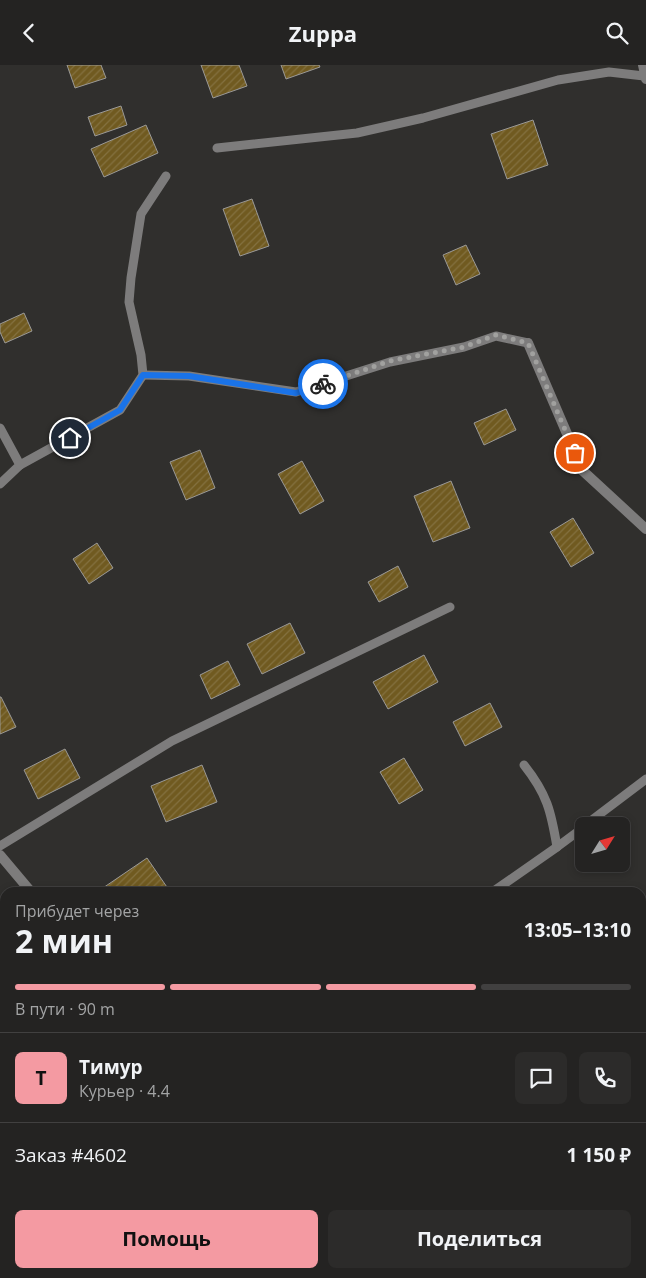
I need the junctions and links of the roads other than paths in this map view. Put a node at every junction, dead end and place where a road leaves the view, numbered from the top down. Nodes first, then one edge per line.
1 (643, 65) edge
2 (645, 77) edge
3 (217, 148) dead end
4 (166, 176) dead end
5 (528, 343) joint
6 (143, 375) junction
7 (0, 428) edge
8 (20, 465) junction
9 (0, 484) edge
10 (646, 529) edge
11 (450, 607) dead end
12 (524, 765) dead end
13 (646, 779) edge
14 (596, 817) edge
15 (575, 833) edge
16 (0, 847) edge
17 (557, 847) junction
18 (0, 855) edge
19 (27, 887) edge
20 (500, 887) edge

1 - 2 street
2 - 3 lane
4 - 6 lane
5 - 6 lane
5 - 10 street
6 - 8 lane
7 - 8 lane
8 - 9 lane
11 - 16 lane
12 - 17 lane
13 - 14 lane
15 - 17 lane
17 - 20 lane
18 - 19 street

